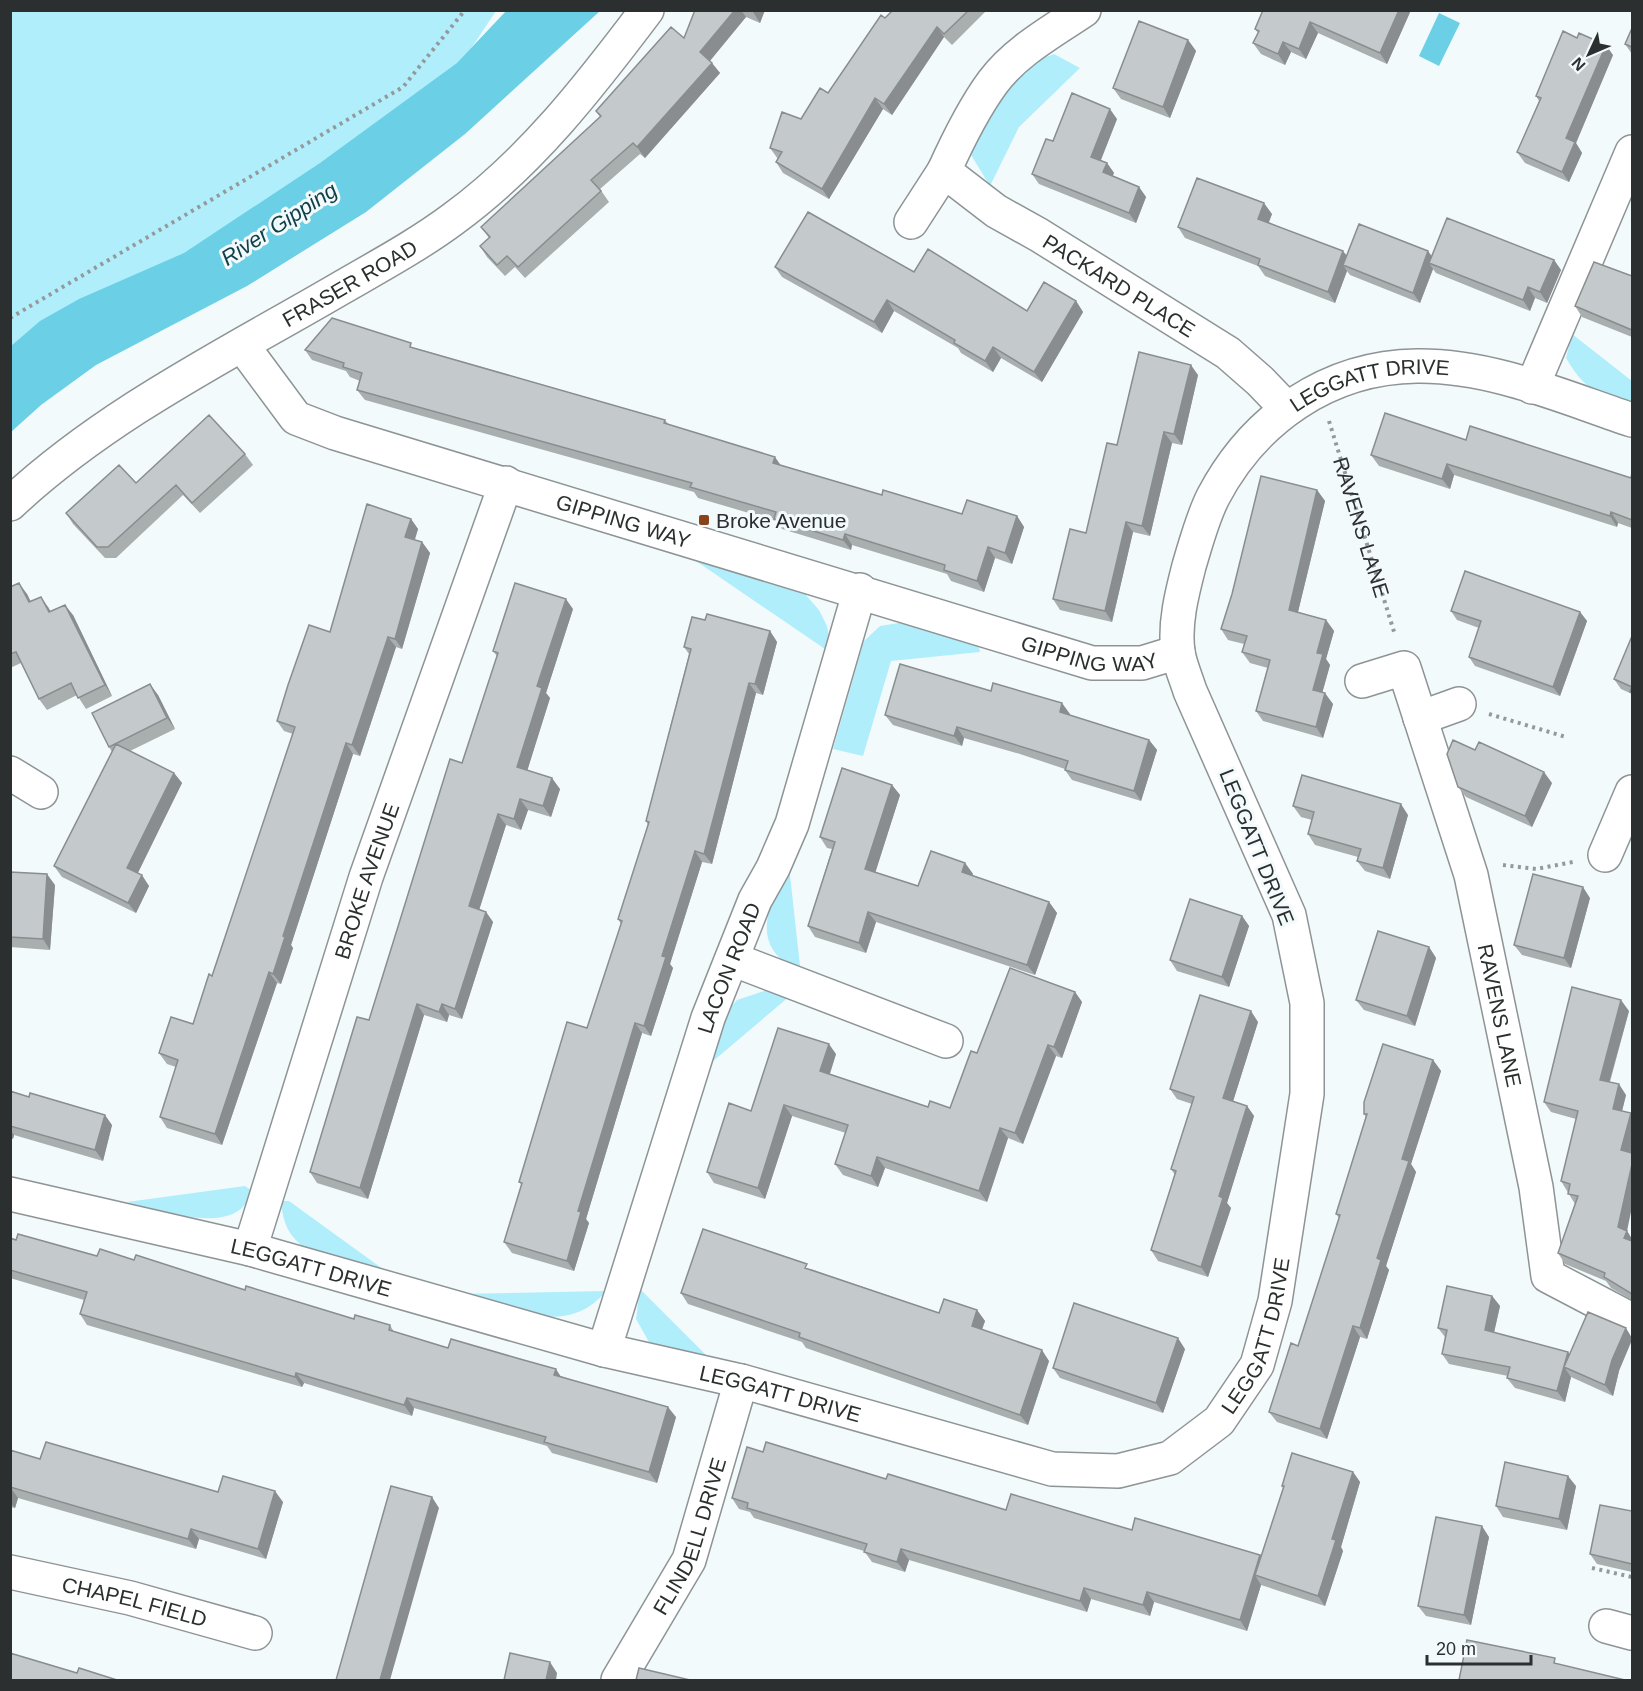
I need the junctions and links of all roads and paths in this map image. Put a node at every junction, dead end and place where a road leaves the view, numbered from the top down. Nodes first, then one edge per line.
1 (465, 10) edge
2 (647, 10) edge
3 (1084, 10) edge
4 (1632, 152) edge
5 (944, 171) junction
6 (911, 222) dead end
7 (10, 318) edge
8 (242, 345) junction
9 (1532, 387) junction
10 (1319, 388) junction
11 (1287, 409) junction
12 (1632, 420) edge
13 (506, 483) junction
14 (10, 504) edge
15 (860, 590) junction
16 (1178, 652) junction
17 (1404, 668) junction
18 (1362, 681) dead end
19 (1459, 704) joint
20 (1420, 718) junction
21 (1566, 737) dead end
22 (10, 773) edge
23 (41, 792) dead end
24 (1632, 792) edge
25 (1605, 855) joint
26 (1471, 875) junction
27 (732, 959) junction
28 (946, 1041) dead end
29 (10, 1194) edge
30 (250, 1249) junction
31 (1632, 1320) edge
32 (604, 1350) junction
33 (741, 1381) junction
34 (1592, 1568) edge
35 (10, 1572) edge
36 (1632, 1577) edge
37 (255, 1633) dead end
38 (618, 1680) edge

1 - 7 path
2 - 8 street, FRASER ROAD
3 - 5 street
4 - 9 street
5 - 6 street
5 - 11 street, PACKARD PLACE
8 - 13 street, GIPPING WAY
8 - 14 street, FRASER ROAD
9 - 10 street, LEGGATT DRIVE
9 - 12 street, LEGGATT DRIVE
10 - 11 street, LEGGATT DRIVE
10 - 17 path, RAVENS LANE
11 - 16 street, LEGGATT DRIVE
13 - 15 street, GIPPING WAY
13 - 30 street, BROKE AVENUE
15 - 16 street, GIPPING WAY
15 - 27 street, LACON ROAD
16 - 33 street, LEGGATT DRIVE
17 - 18 street
17 - 20 street, RAVENS LANE
19 - 20 street
19 - 21 path
20 - 26 street, RAVENS LANE
22 - 23 street
24 - 25 street
25 - 26 path
26 - 31 street, RAVENS LANE
27 - 28 street
27 - 32 street, LACON ROAD
29 - 30 street, LEGGATT DRIVE
30 - 32 street, LEGGATT DRIVE
32 - 33 street, LEGGATT DRIVE
33 - 38 street, FLINDELL DRIVE
34 - 36 path
35 - 37 street, CHAPEL FIELD

